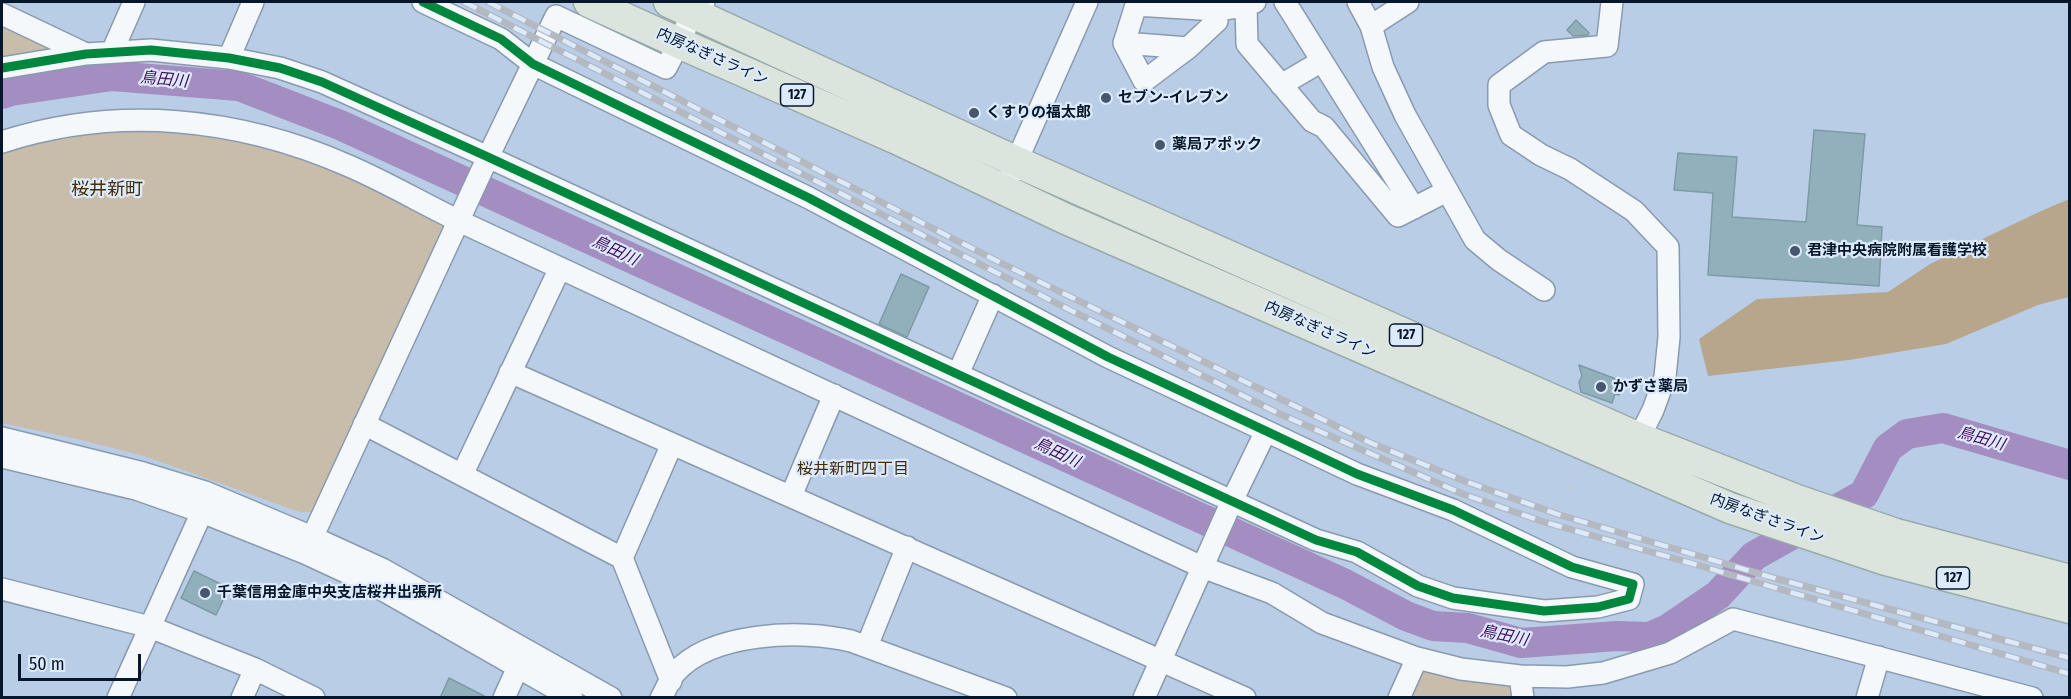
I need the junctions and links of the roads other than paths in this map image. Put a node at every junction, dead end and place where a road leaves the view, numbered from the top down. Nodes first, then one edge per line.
1 (134, 2) edge
2 (254, 2) edge
3 (423, 2) edge
4 (589, 2) edge
5 (1087, 2) edge
6 (1285, 2) edge
7 (1358, 2) edge
8 (1408, 2) edge
9 (1612, 2) edge
10 (1251, 4) edge
11 (688, 5) edge
12 (1171, 5) edge
13 (5, 10) edge
14 (1216, 10) junction
15 (1371, 26) junction
16 (679, 43) junction
17 (1124, 43) junction
18 (1188, 48) junction
19 (112, 52) junction
20 (86, 54) junction
21 (229, 58) junction
22 (1322, 61) junction
23 (533, 64) junction
24 (2, 68) edge
25 (1281, 85) junction
26 (2, 142) edge
27 (488, 157) junction
28 (1017, 162) junction
29 (1004, 191) junction
30 (1447, 191) junction
31 (1414, 208) junction
32 (461, 216) junction
33 (560, 268) junction
34 (1544, 290) dead end
35 (993, 295) junction
36 (510, 372) junction
37 (958, 374) junction
38 (834, 395) junction
39 (364, 424) junction
40 (1266, 431) junction
41 (2, 438) edge
42 (1639, 438) junction
43 (672, 444) junction
44 (2, 457) edge
45 (462, 475) junction
46 (791, 496) junction
47 (1231, 504) junction
48 (202, 512) junction
49 (308, 545) junction
50 (907, 548) junction
51 (622, 558) junction
52 (1204, 562) junction
53 (2070, 580) edge
54 (2, 589) edge
55 (2070, 608) edge
56 (150, 627) junction
57 (867, 646) junction
58 (1879, 657) junction
59 (1417, 658) junction
60 (1161, 661) junction
61 (518, 667) junction
62 (255, 669) junction
63 (1520, 676) junction
64 (666, 689) edge
65 (118, 698) edge
66 (242, 698) edge
67 (314, 698) edge
68 (504, 698) edge
69 (572, 698) edge
70 (611, 698) edge
71 (1006, 698) edge
72 (1144, 698) edge
73 (1245, 698) edge
74 (1399, 698) edge
75 (1523, 698) edge
76 (1867, 698) edge
77 (2032, 698) edge

1 - 19 street
2 - 21 street
3 - 23 street
4 - 16 highway, 内房なぎさライン / 127
5 - 28 street
6 - 22 street
7 - 15 street
8 - 15 street
9 - 42 street
10 - 14 street
10 - 25 street
11 - 16 street
11 - 28 highway, 内房なぎさライン / 127
12 - 14 street
12 - 17 street
13 - 20 street
14 - 18 street
15 - 30 street
16 - 23 street
16 - 29 highway, 内房なぎさライン / 127
17 - 18 street
17 - 18 street
19 - 20 street
19 - 21 street
20 - 24 street
21 - 27 street
22 - 25 street
22 - 31 street
23 - 27 street
23 - 35 street
25 - 31 street
26 - 32 street
27 - 32 street
27 - 37 street
28 - 29 street
28 - 42 highway, 内房なぎさライン / 127
29 - 55 highway, 内房なぎさライン / 127
30 - 31 street
30 - 34 street
32 - 33 street
32 - 39 street
33 - 36 street
33 - 38 street
35 - 37 street
35 - 40 street
36 - 43 street
36 - 45 street
37 - 47 street
38 - 46 street
38 - 52 street
39 - 45 street
39 - 49 street
40 - 47 street
40 - 47 street
41 - 49 street
42 - 53 highway, 内房なぎさライン / 127
43 - 46 street
43 - 51 street
44 - 48 street
45 - 51 street
46 - 50 street
47 - 52 street
48 - 49 street
48 - 56 street
49 - 61 street
49 - 70 street
50 - 57 street
50 - 60 street
51 - 64 street
52 - 59 street
52 - 60 street
54 - 56 street
56 - 62 street
56 - 65 street
57 - 64 street
57 - 71 street
58 - 63 street
58 - 76 street
58 - 77 street
59 - 63 street
59 - 74 street
60 - 72 street
60 - 73 street
61 - 68 street
61 - 69 street
62 - 66 street
62 - 67 street
63 - 75 street

